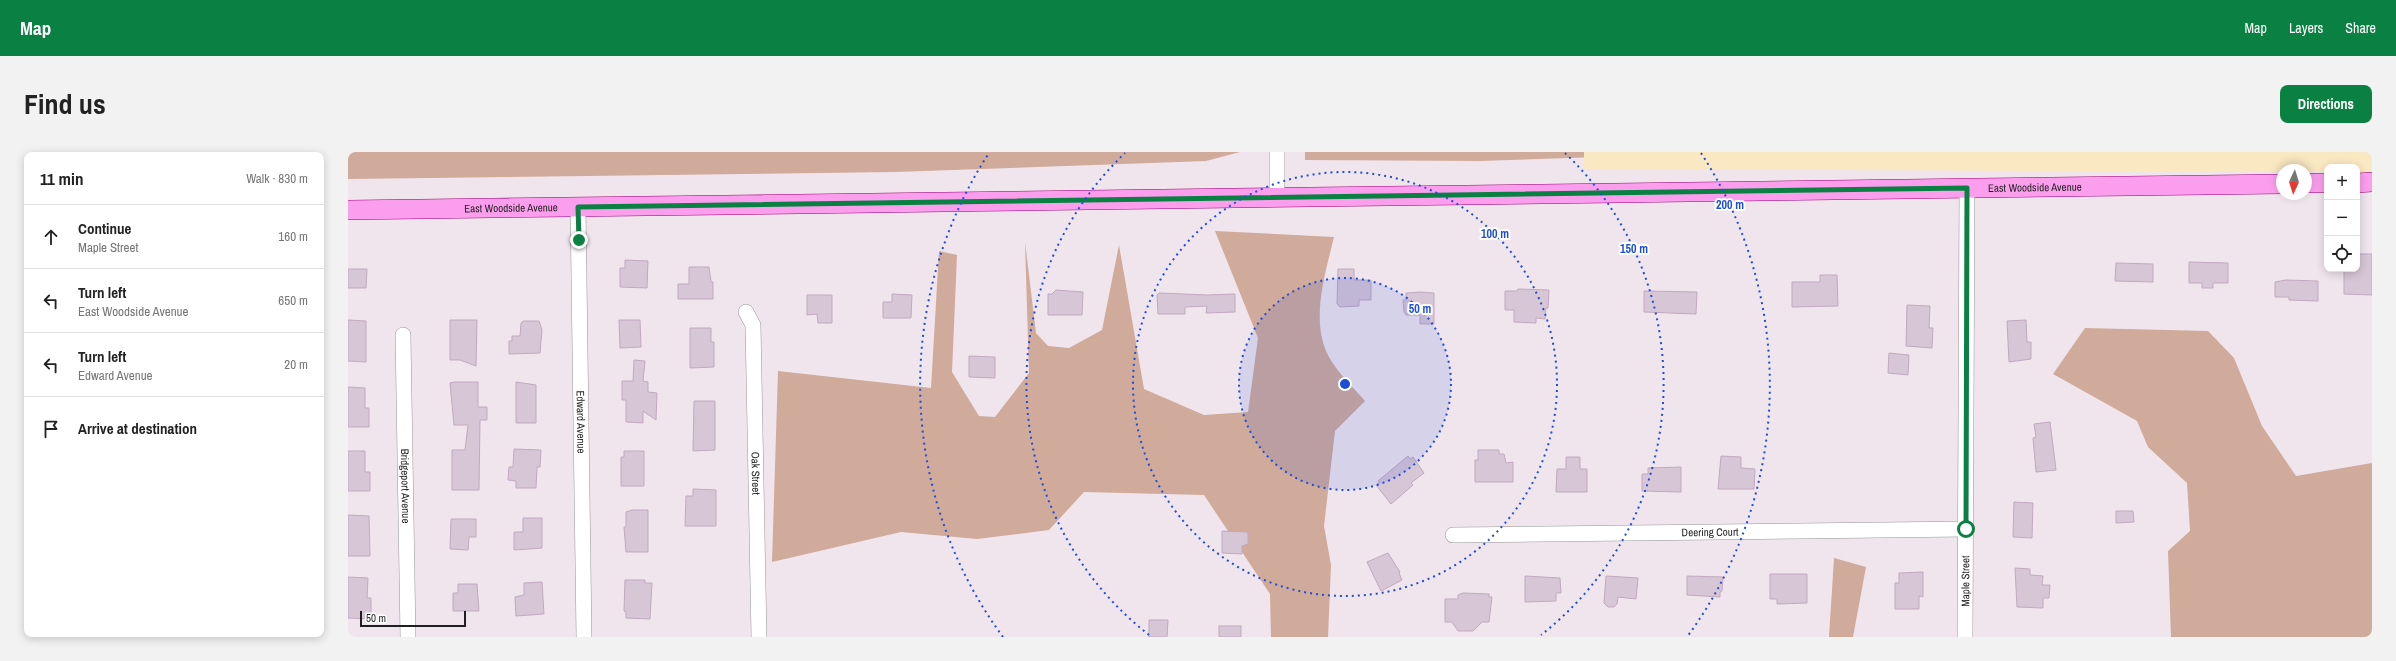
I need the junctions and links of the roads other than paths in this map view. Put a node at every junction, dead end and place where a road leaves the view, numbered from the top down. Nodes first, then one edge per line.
1 (1277, 152) edge
2 (2372, 182) edge
3 (2312, 183) edge
4 (2324, 183) edge
5 (2360, 183) edge
6 (2276, 184) edge
7 (1967, 188) junction
8 (1277, 198) junction
9 (578, 207) junction
10 (348, 210) edge
11 (746, 312) dead end
12 (403, 335) dead end
13 (1966, 529) junction
14 (1453, 535) dead end
15 (408, 637) edge
16 (584, 637) edge
17 (759, 637) edge
18 (1965, 637) edge

1 - 8 street
2 - 5 main road
3 - 4 main road
6 - 7 main road, East Woodside Avenue
7 - 8 main road, East Woodside Avenue
7 - 13 street, Maple Street
8 - 9 main road, East Woodside Avenue
9 - 10 main road, East Woodside Avenue
9 - 16 street, Edward Avenue
11 - 17 street, Oak Street
12 - 15 street, Bridgeport Avenue
13 - 14 street, Deering Court
13 - 18 street, Maple Street

